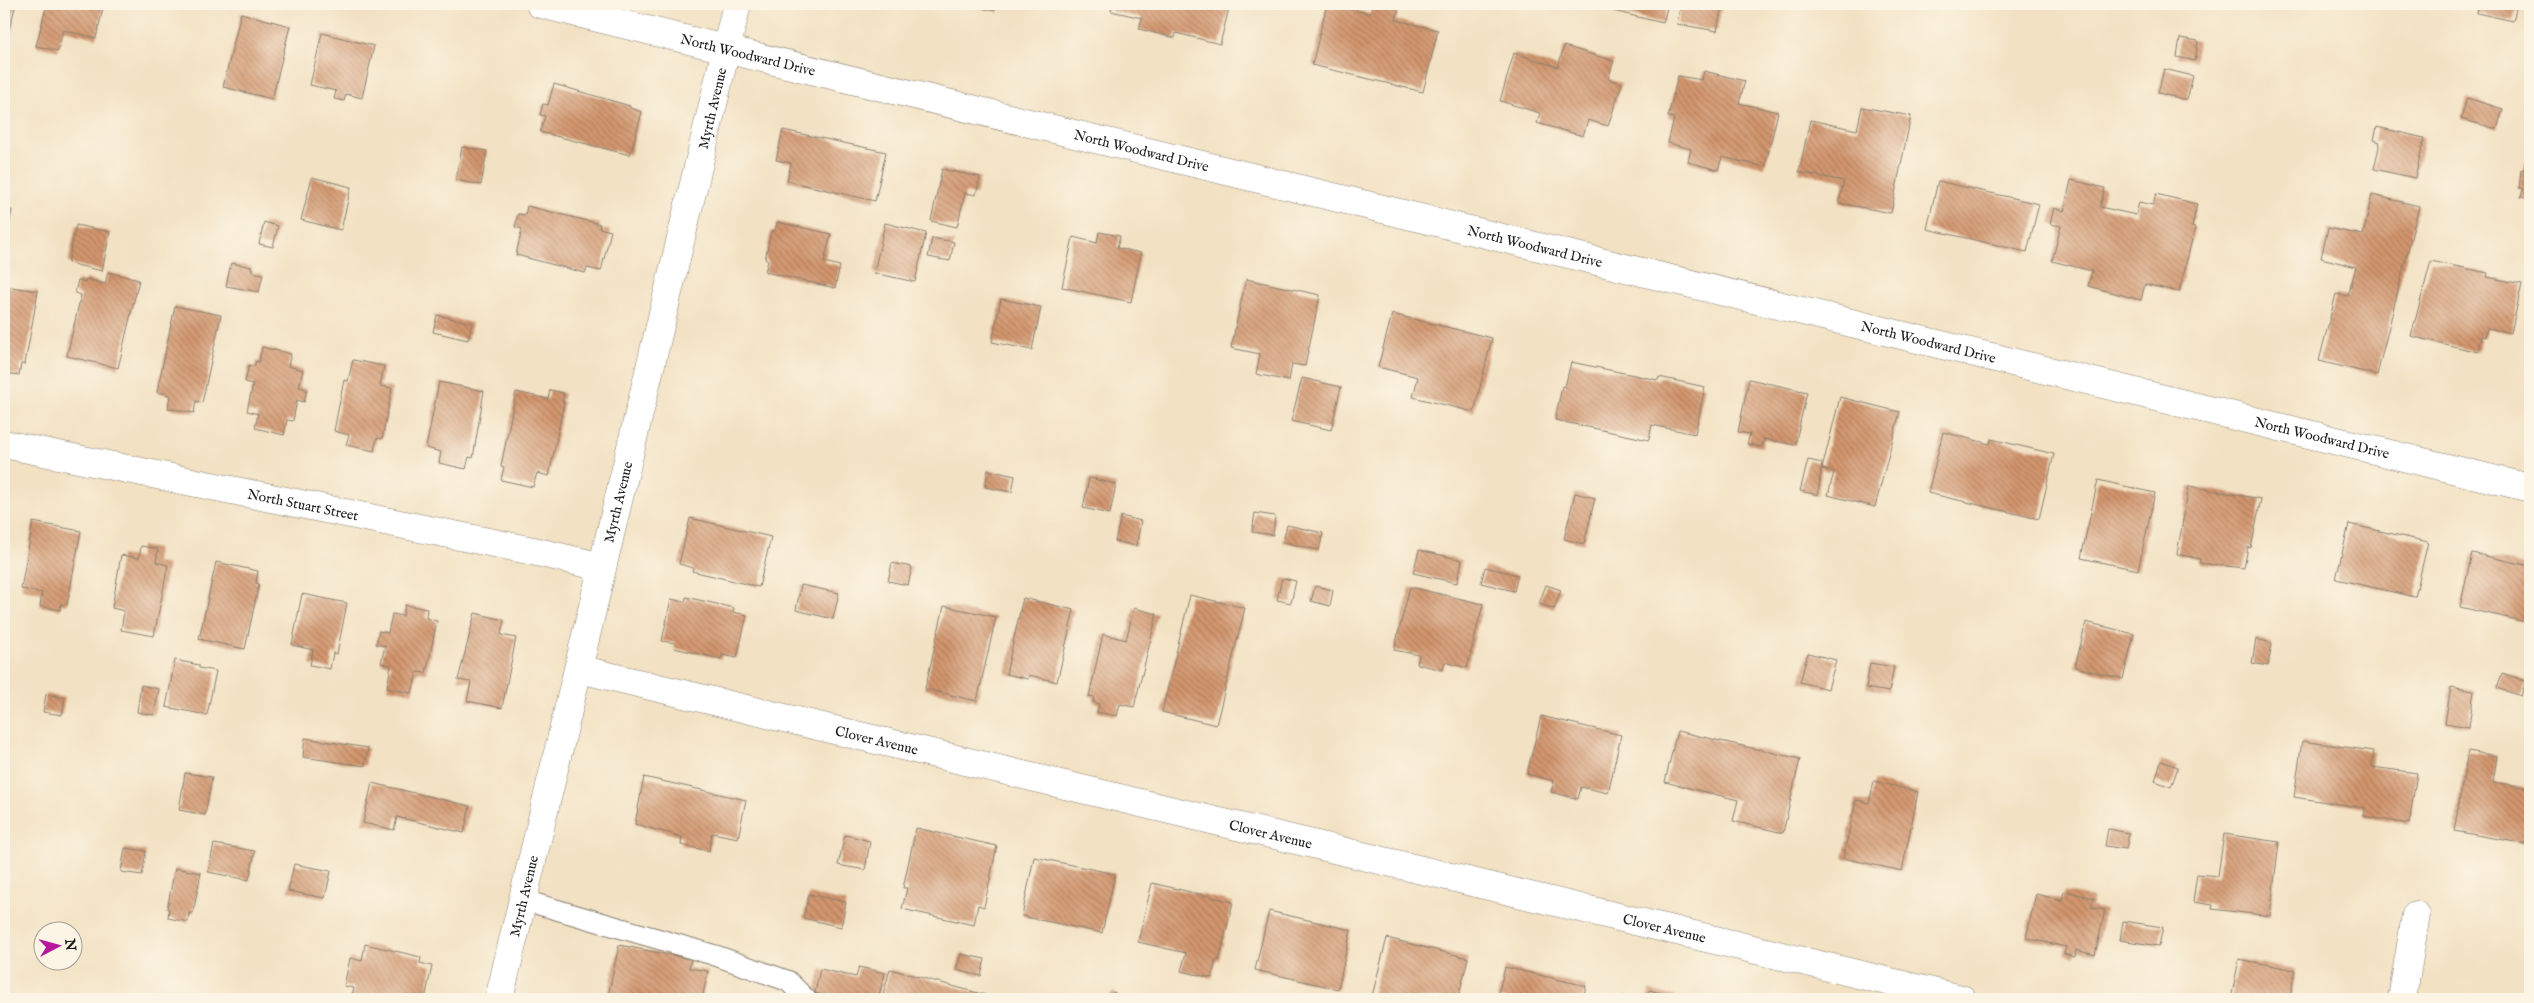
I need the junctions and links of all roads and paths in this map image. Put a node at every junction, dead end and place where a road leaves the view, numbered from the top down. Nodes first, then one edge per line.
1 (540, 4) edge
2 (737, 4) edge
3 (726, 50) junction
4 (4, 444) edge
5 (2530, 488) edge
6 (602, 567) junction
7 (579, 669) junction
8 (523, 900) junction
9 (2416, 915) dead end
10 (499, 999) edge
11 (806, 999) edge
12 (1962, 999) edge
13 (2402, 999) edge

1 - 3 street, North Woodward Drive
2 - 3 street, Myrth Avenue
3 - 5 street, North Woodward Drive
3 - 6 street, Myrth Avenue
4 - 6 street, North Stuart Street
6 - 7 street, Myrth Avenue
7 - 8 street, Myrth Avenue
7 - 12 street, Clover Avenue
8 - 10 street, Myrth Avenue
8 - 11 lane
9 - 13 street

